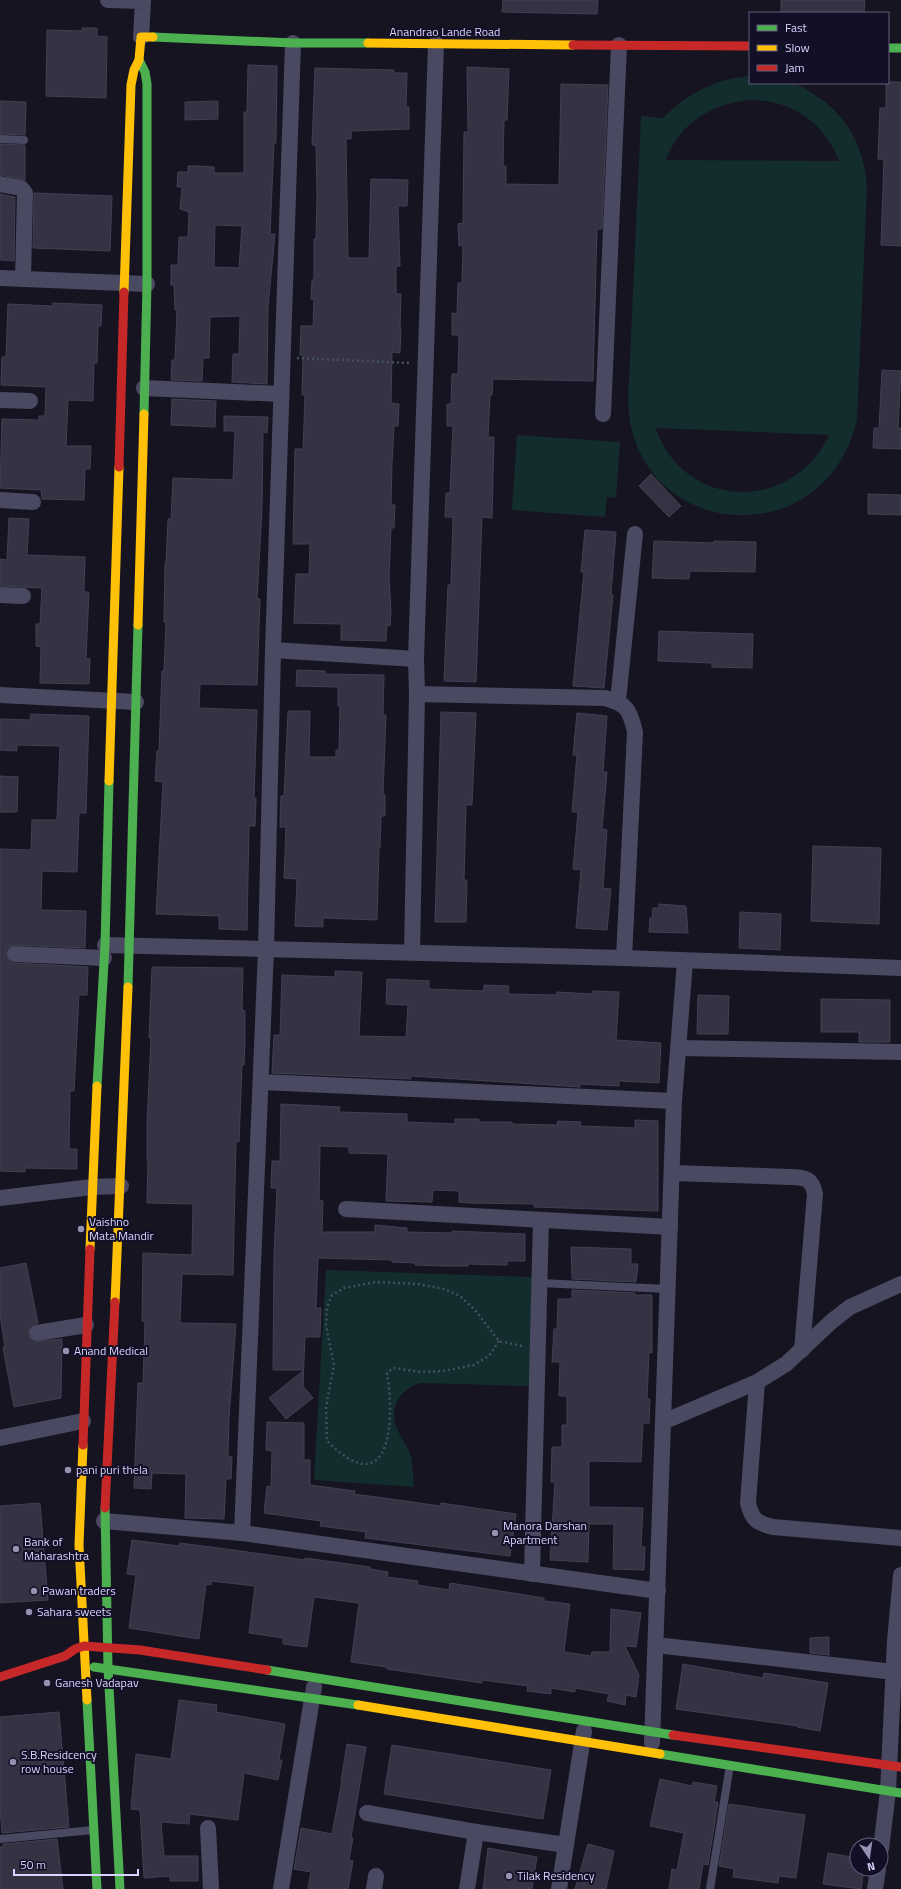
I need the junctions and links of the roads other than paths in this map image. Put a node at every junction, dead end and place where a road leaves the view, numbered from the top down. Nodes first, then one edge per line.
1 (108, 0) edge
2 (143, 1) edge
3 (141, 37) junction
4 (293, 43) junction
5 (436, 44) junction
6 (619, 45) junction
7 (749, 46) edge
8 (889, 48) edge
9 (901, 48) edge
10 (139, 60) junction
11 (0, 139) edge
12 (24, 140) dead end
13 (0, 184) edge
14 (0, 278) edge
15 (23, 279) junction
16 (124, 283) junction
17 (147, 284) junction
18 (144, 388) junction
19 (281, 394) junction
20 (0, 400) edge
21 (30, 401) dead end
22 (603, 414) dead end
23 (0, 500) edge
24 (33, 502) dead end
25 (635, 534) dead end
26 (0, 595) edge
27 (23, 596) dead end
28 (274, 650) junction
29 (416, 659) junction
30 (417, 694) junction
31 (0, 695) edge
32 (111, 700) junction
33 (618, 701) junction
34 (136, 702) junction
35 (130, 946) junction
36 (266, 949) junction
37 (105, 951) junction
38 (412, 952) junction
39 (15, 954) dead end
40 (624, 958) junction
41 (685, 962) junction
42 (901, 968) edge
43 (678, 1048) junction
44 (901, 1052) edge
45 (262, 1082) junction
46 (674, 1101) junction
47 (672, 1173) junction
48 (121, 1186) junction
49 (92, 1187) junction
50 (0, 1198) edge
51 (346, 1209) dead end
52 (541, 1220) junction
53 (670, 1227) junction
54 (540, 1283) junction
55 (901, 1284) edge
56 (668, 1289) junction
57 (86, 1326) junction
58 (37, 1333) dead end
59 (802, 1350) junction
60 (756, 1382) junction
61 (83, 1421) junction
62 (663, 1422) junction
63 (0, 1438) edge
64 (104, 1521) junction
65 (242, 1533) junction
66 (901, 1538) edge
67 (532, 1574) junction
68 (901, 1575) edge
69 (658, 1591) junction
70 (898, 1641) edge
71 (656, 1644) junction
72 (84, 1646) junction
73 (108, 1646) junction
74 (74, 1662) junction
75 (108, 1668) junction
76 (894, 1672) junction
77 (0, 1677) edge
78 (316, 1679) junction
79 (312, 1698) junction
80 (586, 1721) junction
81 (652, 1732) junction
82 (583, 1741) junction
83 (651, 1751) junction
84 (730, 1764) junction
85 (895, 1766) edge
86 (895, 1792) edge
87 (367, 1813) dead end
88 (208, 1828) dead end
89 (93, 1830) junction
90 (476, 1832) junction
91 (884, 1837) edge
92 (0, 1839) edge
93 (566, 1845) junction
94 (877, 1877) edge
95 (97, 1889) edge
96 (120, 1889) edge
97 (211, 1889) edge
98 (281, 1889) edge
99 (468, 1889) edge
100 (559, 1889) edge
101 (710, 1889) edge
102 (875, 1889) edge

1 - 2 street
2 - 3 street
3 - 4 main road, Anandrao Lande Road
3 - 10 main road
4 - 5 main road, Anandrao Lande Road
4 - 19 street
5 - 6 main road, Anandrao Lande Road
5 - 29 street
6 - 7 main road, Anandrao Lande Road
6 - 22 street
8 - 9 main road
10 - 16 main road
10 - 17 main road
11 - 12 lane
13 - 15 street
14 - 15 street
15 - 16 street
16 - 17 street
16 - 32 main road
17 - 18 main road
18 - 19 street
18 - 34 main road
19 - 28 street
20 - 21 street
23 - 24 street
25 - 33 street
26 - 27 street
28 - 29 street
28 - 36 street
29 - 30 street
30 - 33 street
30 - 38 street
31 - 32 street
32 - 34 street
32 - 37 main road
33 - 40 street
34 - 35 main road
35 - 36 street
35 - 37 street
35 - 48 main road
36 - 38 street
36 - 45 street
37 - 39 street
37 - 49 main road
38 - 40 street
40 - 41 street
41 - 42 street
41 - 43 street
43 - 44 street
43 - 46 street
45 - 46 street
45 - 65 street
46 - 47 street
47 - 53 street
47 - 59 street
48 - 49 street
48 - 64 main road
49 - 50 street
49 - 57 main road
51 - 52 street
52 - 53 street
52 - 54 street
53 - 56 street
54 - 56 lane
54 - 67 street
55 - 59 street
56 - 62 street
57 - 58 street
57 - 61 main road
59 - 60 street
60 - 62 street
60 - 66 street
61 - 63 street
61 - 72 main road
62 - 69 street
64 - 65 street
64 - 73 main road
65 - 67 street
67 - 69 street
68 - 70 street
69 - 71 street
70 - 76 street
71 - 76 street
71 - 81 street
72 - 73 main road
72 - 74 main road
72 - 74 main road
73 - 75 main road
73 - 78 main road
74 - 75 main road
74 - 77 main road
74 - 89 main road
75 - 79 main road
75 - 96 main road
76 - 85 street
78 - 79 street
78 - 80 main road
79 - 82 main road
79 - 98 street
80 - 81 main road
80 - 82 street
81 - 83 street
81 - 85 main road
82 - 83 main road
82 - 93 street
83 - 84 main road
84 - 86 main road
84 - 101 lane
85 - 86 street
86 - 91 street
87 - 90 street
88 - 97 street
89 - 92 lane
89 - 95 main road
90 - 93 street
90 - 99 street
93 - 100 street
94 - 102 street

